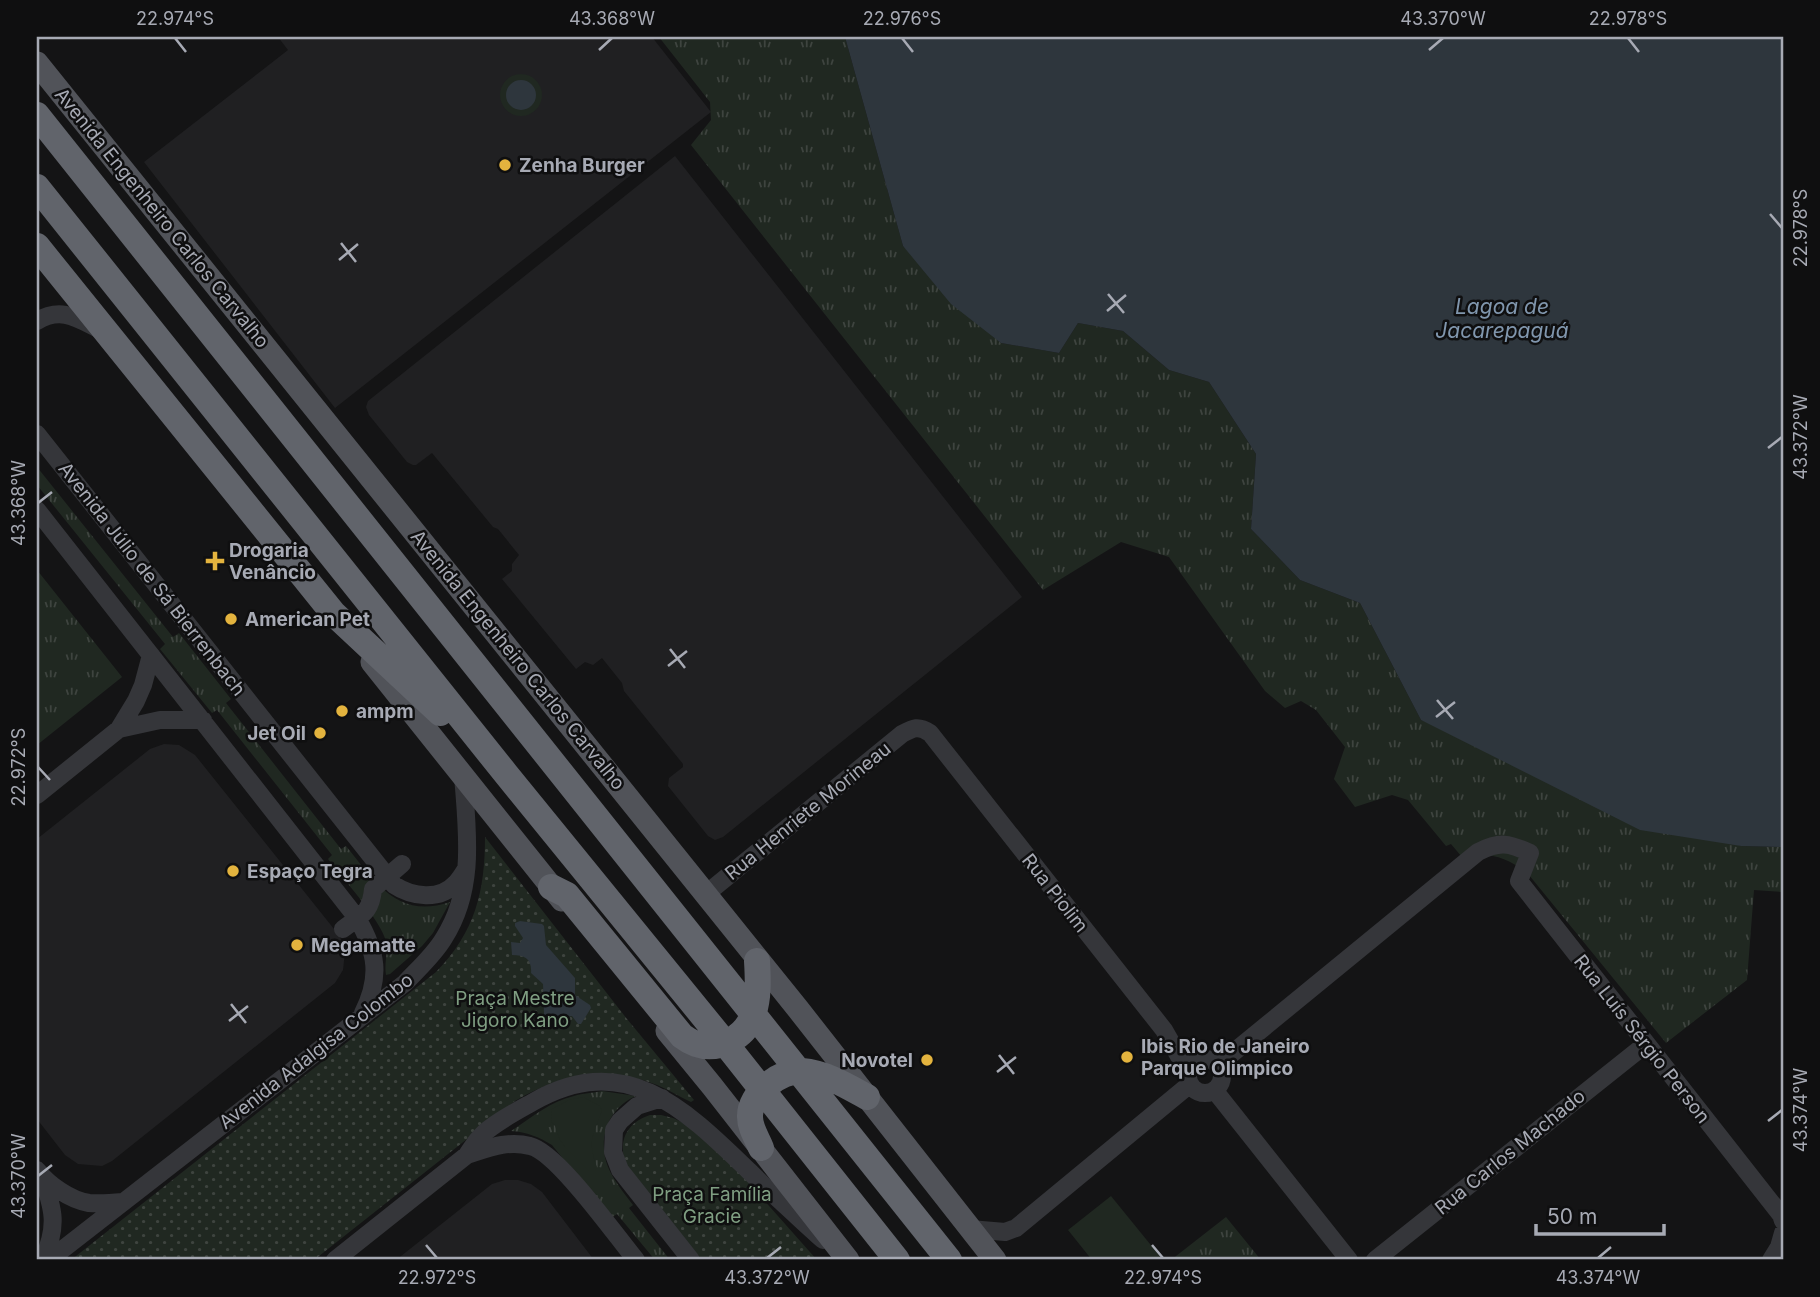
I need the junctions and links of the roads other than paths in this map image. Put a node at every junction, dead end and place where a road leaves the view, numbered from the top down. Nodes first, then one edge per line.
1 (37, 63) edge
2 (37, 115) edge
3 (37, 187) edge
4 (37, 246) edge
5 (88, 250) junction
6 (37, 321) edge
7 (107, 333) junction
8 (177, 420) junction
9 (37, 434) edge
10 (37, 510) edge
11 (333, 613) junction
12 (151, 655) junction
13 (202, 720) junction
14 (119, 729) junction
15 (912, 729) joint
16 (506, 774) junction
17 (463, 775) junction
18 (37, 795) edge
19 (402, 864) dead end
20 (468, 866) junction
21 (387, 877) junction
22 (551, 887) junction
23 (706, 894) junction
24 (350, 924) junction
25 (757, 961) junction
26 (753, 1014) junction
27 (362, 1017) junction
28 (725, 1043) junction
29 (1646, 1044) junction
30 (1218, 1065) junction
31 (799, 1071) junction
32 (1189, 1078) junction
33 (762, 1090) junction
34 (1215, 1091) junction
35 (867, 1097) junction
36 (662, 1098) junction
37 (761, 1148) junction
38 (467, 1155) junction
39 (39, 1173) edge
40 (123, 1202) junction
41 (1783, 1221) edge
42 (970, 1228) junction
43 (1783, 1233) edge
44 (46, 1260) edge
45 (335, 1260) edge
46 (636, 1260) edge
47 (691, 1260) edge
48 (846, 1260) edge
49 (897, 1260) edge
50 (949, 1260) edge
51 (995, 1260) edge
52 (1349, 1260) edge
53 (1375, 1260) edge
54 (1772, 1260) edge

1 - 23 main road, Avenida Engenheiro Carlos Carvalho
2 - 26 highway, Avenida Engenheiro Carlos Carvalho
3 - 5 highway
4 - 7 highway
5 - 8 highway
5 - 16 highway
6 - 7 street
7 - 8 highway
8 - 11 highway
9 - 21 street, Avenida Júlio de Sá Bierrenbach
10 - 12 street
11 - 16 highway
11 - 17 main road
12 - 13 street
12 - 14 street
13 - 14 street
13 - 24 street
14 - 18 street
15 - 23 street, Rua Henriete Morineau
15 - 32 street, Rua Piolim
16 - 28 highway
17 - 20 street, Avenida Adalgisa Colombo
17 - 22 main road
19 - 21 street
20 - 21 street, Avenida Júlio de Sá Bierrenbach
20 - 27 street, Avenida Adalgisa Colombo
21 - 24 street
22 - 28 highway
22 - 37 main road
23 - 25 main road, Avenida Engenheiro Carlos Carvalho
24 - 27 street
25 - 26 highway
25 - 35 main road, Avenida Engenheiro Carlos Carvalho
26 - 28 highway
26 - 31 highway, Avenida Engenheiro Carlos Carvalho
27 - 40 street, Avenida Adalgisa Colombo
28 - 33 highway
29 - 30 street, Rua Luís Sérgio Person
29 - 41 street, Rua Luís Sérgio Person
29 - 53 street, Rua Carlos Machado
30 - 32 street
30 - 34 street
31 - 33 highway
31 - 35 highway
31 - 50 highway, Avenida Engenheiro Carlos Carvalho
32 - 34 street
32 - 42 street
33 - 37 highway
33 - 49 highway
34 - 52 street
35 - 42 main road, Avenida Engenheiro Carlos Carvalho
36 - 38 street
36 - 47 street
36 - 48 street
37 - 48 main road
38 - 45 street
38 - 46 street
39 - 40 street
39 - 44 street
40 - 44 street, Avenida Adalgisa Colombo
42 - 51 main road, Avenida Engenheiro Carlos Carvalho
43 - 54 street

